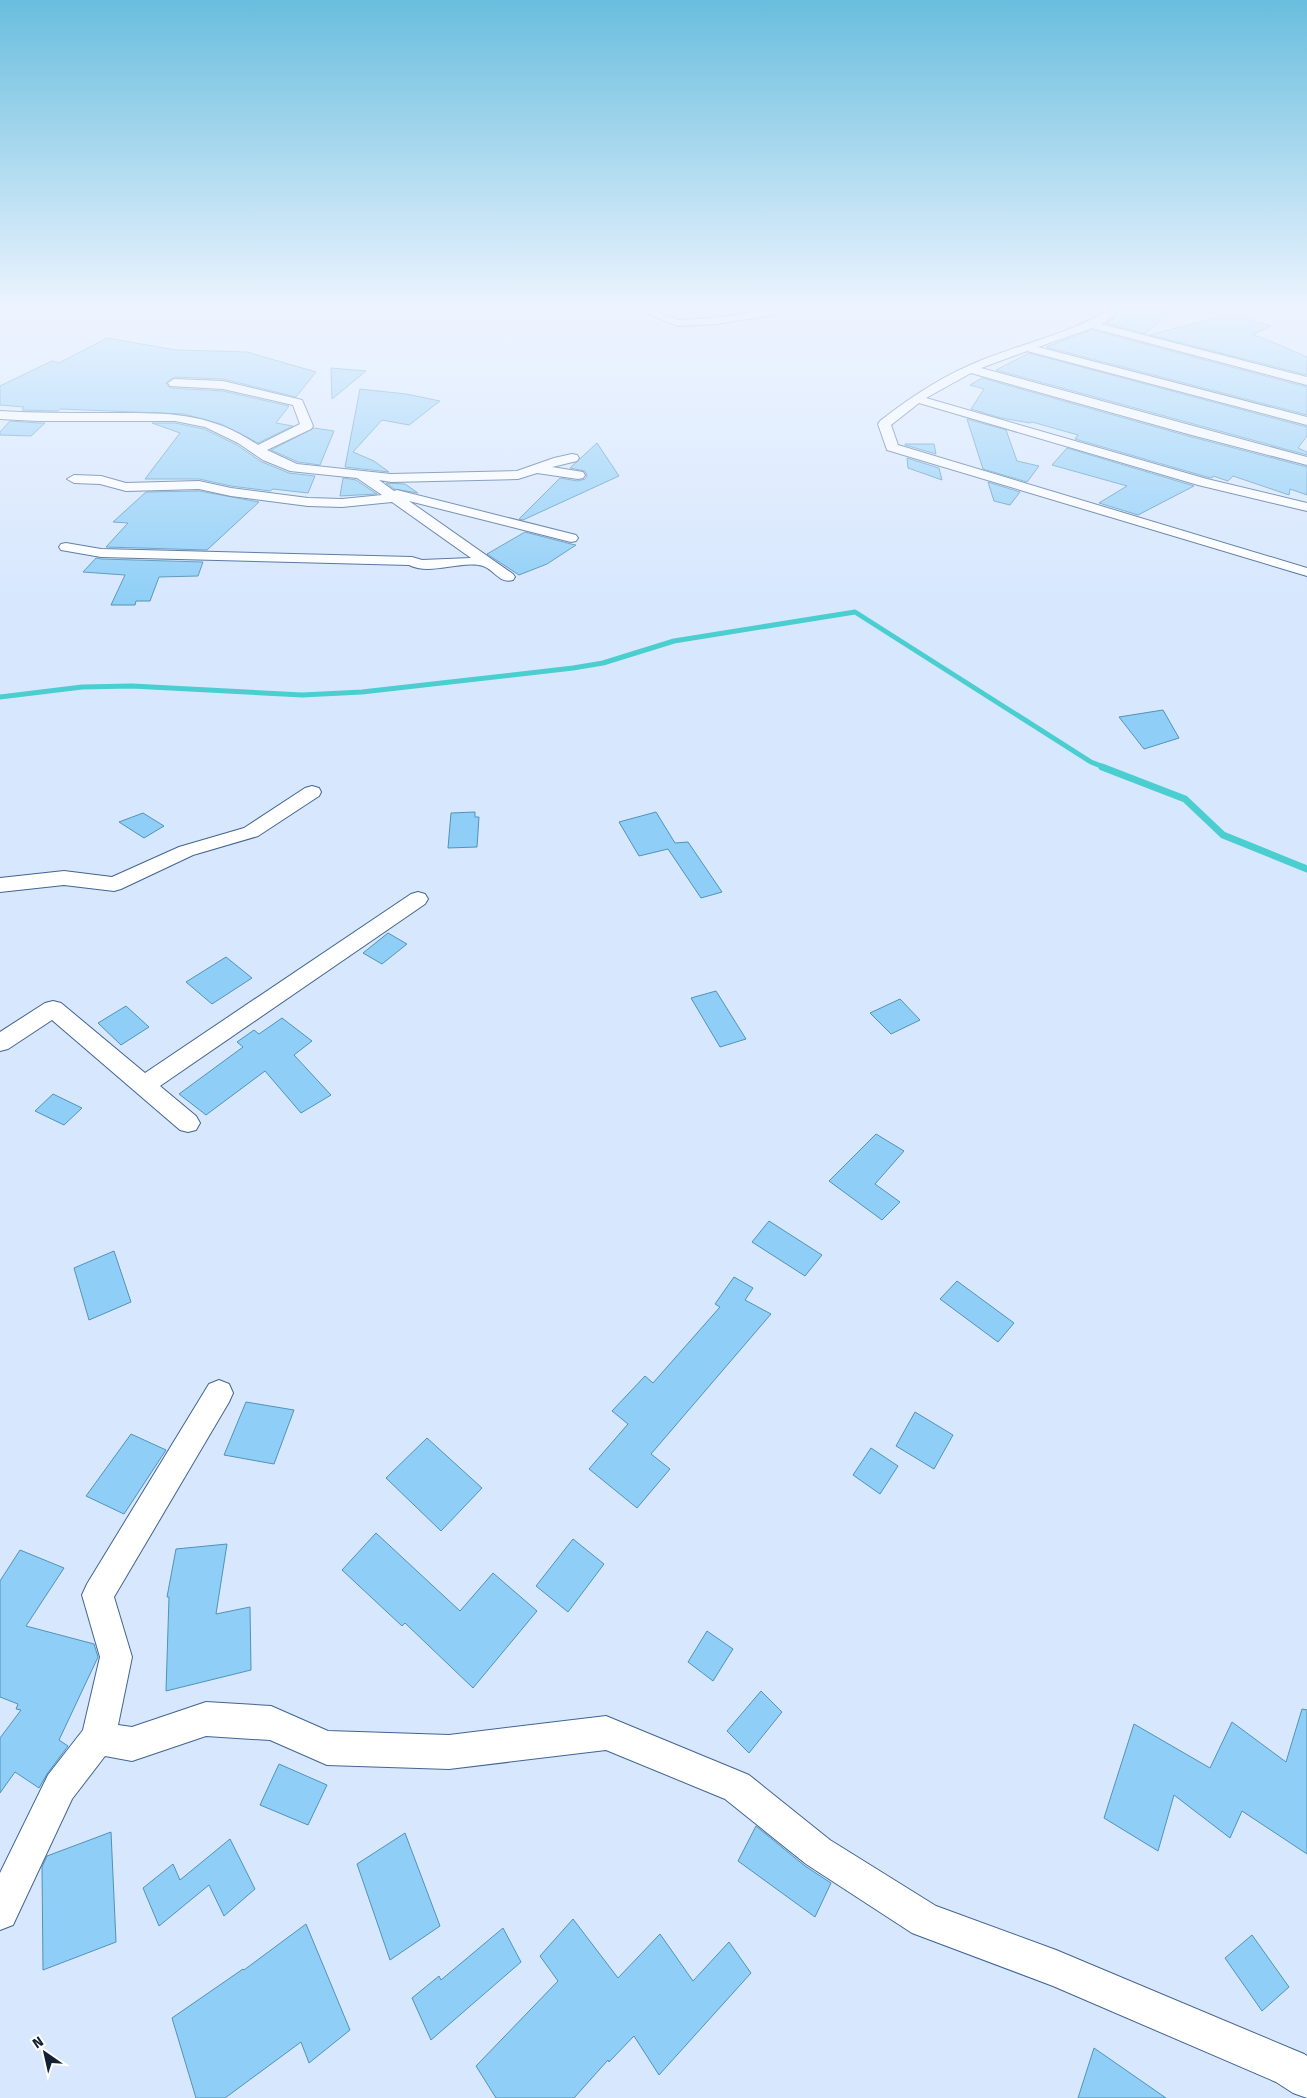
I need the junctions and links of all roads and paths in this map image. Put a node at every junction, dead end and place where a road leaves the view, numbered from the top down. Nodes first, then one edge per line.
1 (300, 409) edge
2 (904, 409) edge
3 (951, 409) edge
4 (1113, 409) edge
5 (1261, 409) edge
6 (0, 415) edge
7 (1307, 421) edge
8 (257, 450) junction
9 (572, 458) dead end
10 (1307, 461) edge
11 (537, 470) junction
12 (361, 474) junction
13 (578, 475) dead end
14 (415, 477) junction
15 (74, 479) dead end
16 (390, 495) junction
17 (1307, 508) edge
18 (571, 538) dead end
19 (66, 547) dead end
20 (485, 562) junction
21 (1306, 572) edge
22 (508, 577) dead end
23 (312, 792) dead end
24 (0, 885) edge
25 (418, 898) dead end
26 (0, 1043) edge
27 (143, 1086) junction
28 (188, 1123) dead end
29 (219, 1392) dead end
30 (98, 1738) junction
31 (0, 1912) edge
32 (1307, 2079) edge

1 - 8 street
2 - 21 street
3 - 17 street
4 - 10 street
5 - 7 street
6 - 8 street
8 - 12 street
9 - 11 street
11 - 13 street
11 - 14 street
12 - 14 street
12 - 16 street
14 - 16 street
15 - 16 street
16 - 18 street
16 - 20 street
19 - 20 street
20 - 22 street
23 - 24 street
25 - 27 street
26 - 27 street
27 - 28 street
29 - 30 street
30 - 31 street
30 - 32 street

